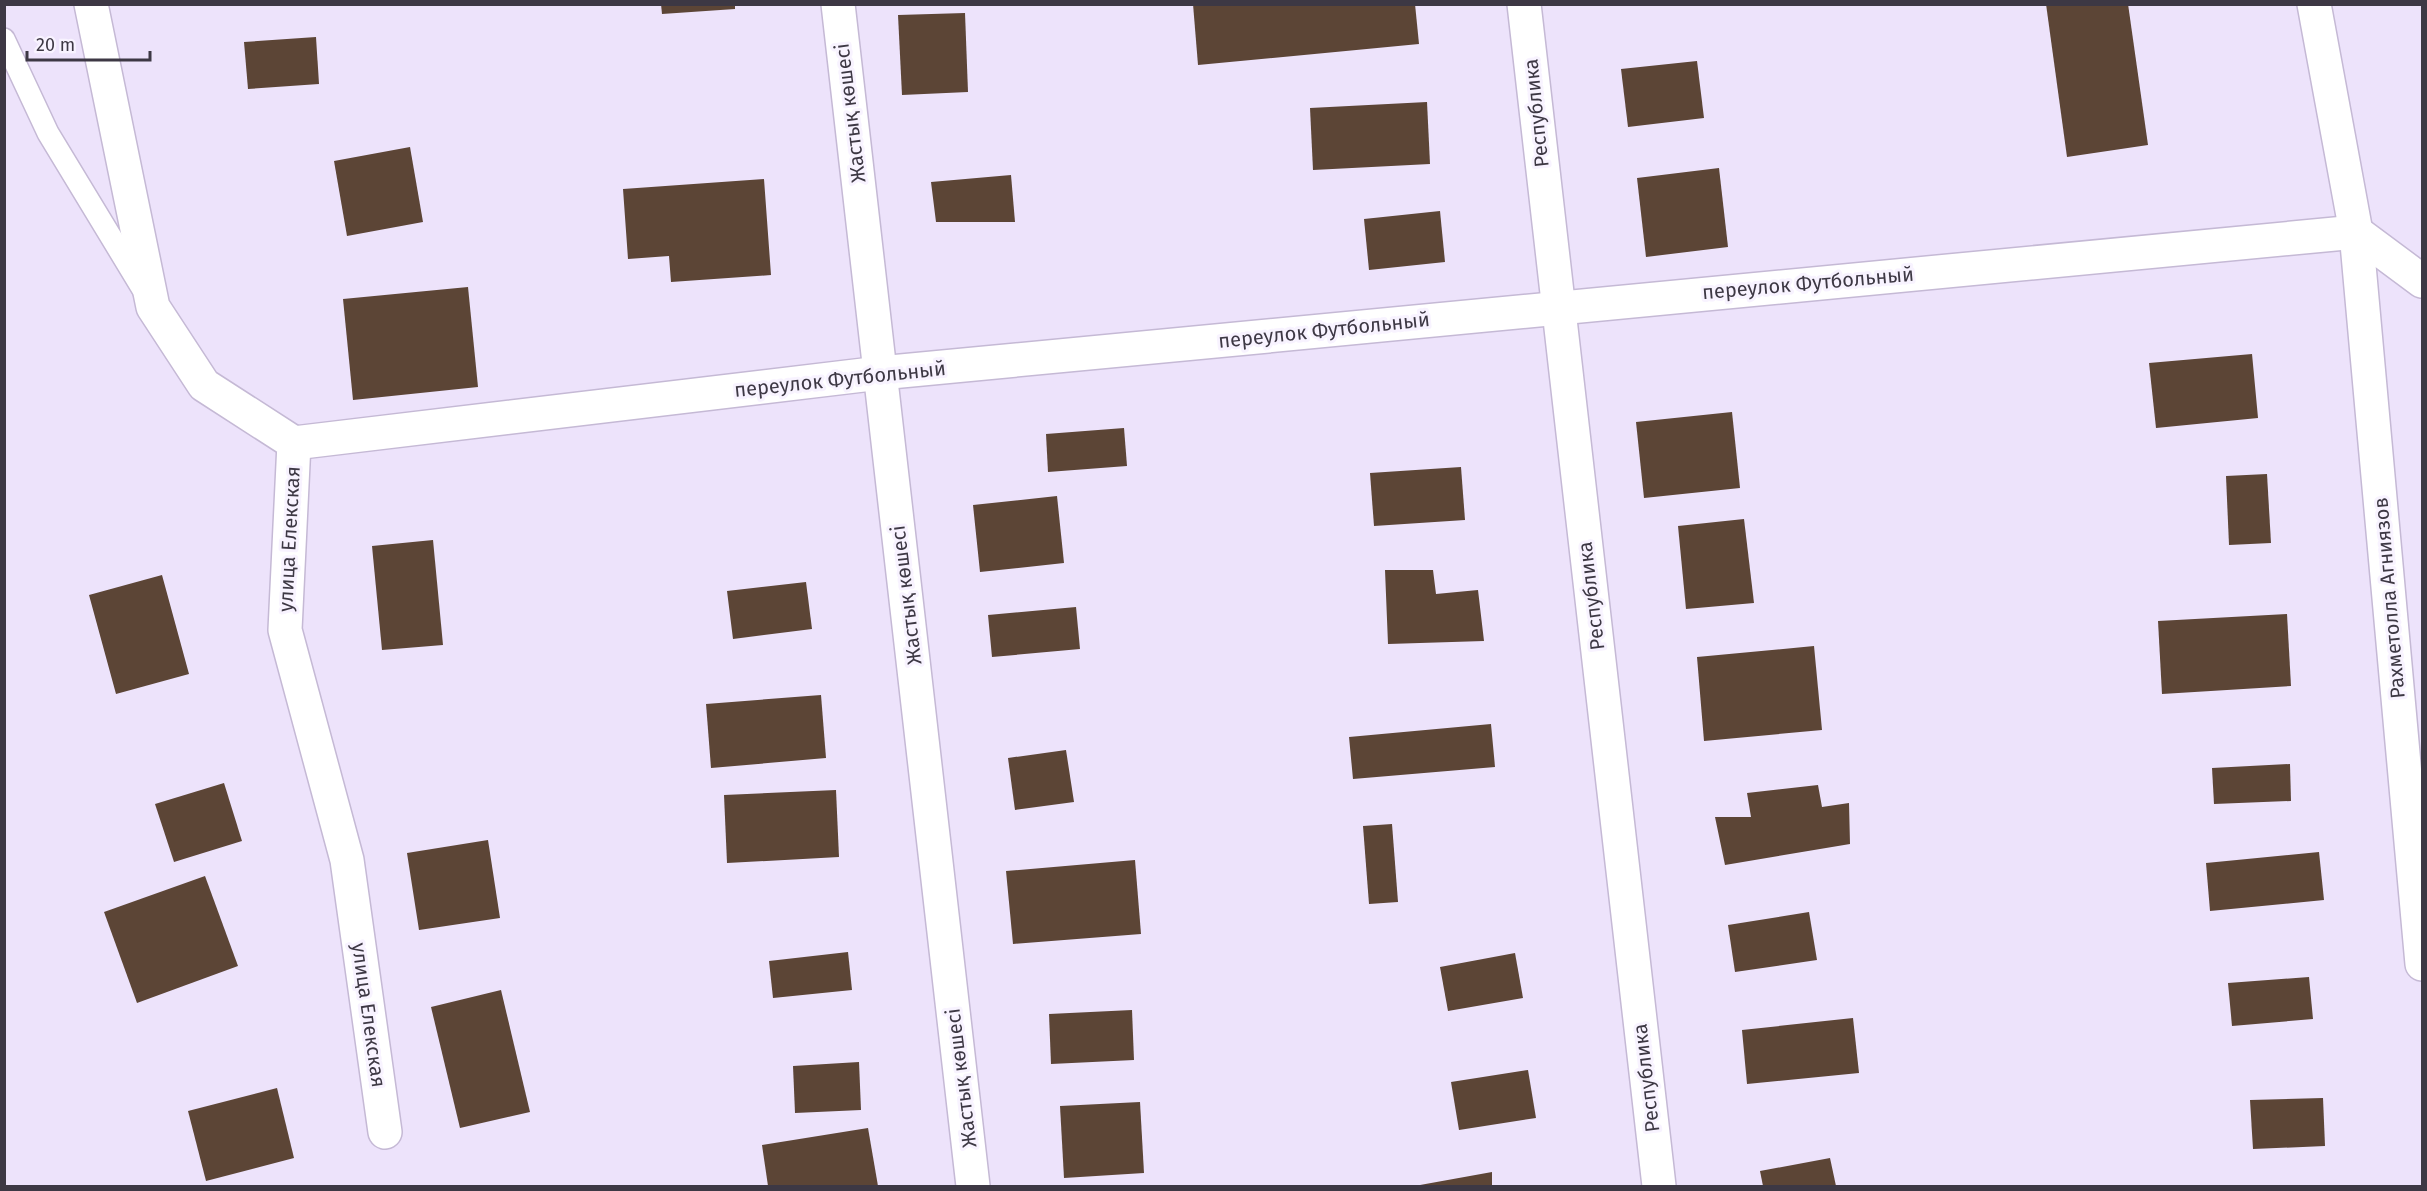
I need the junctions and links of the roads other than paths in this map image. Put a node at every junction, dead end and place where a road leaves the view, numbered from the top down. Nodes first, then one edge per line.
1 (91, 4) edge
2 (838, 4) edge
3 (1524, 4) edge
4 (2314, 4) edge
5 (4, 39) edge
6 (2356, 232) junction
7 (2422, 281) edge
8 (153, 307) junction
9 (1557, 307) junction
10 (880, 374) junction
11 (294, 442) junction
12 (2422, 964) edge
13 (385, 1132) dead end
14 (974, 1186) edge
15 (1659, 1186) edge

1 - 8 street, улица Елекская
2 - 10 street, Жастық көшесі
3 - 9 street, Республика
4 - 6 street, Рахметолла Агниязов
5 - 8 lane
6 - 7 street
6 - 9 street, переулок Футбольный
6 - 12 street, Рахметолла Агниязов
8 - 11 street, улица Елекская
9 - 10 street, переулок Футбольный
9 - 15 street, Республика
10 - 11 street, переулок Футбольный
10 - 14 street, Жастық көшесі
11 - 13 street, улица Елекская

